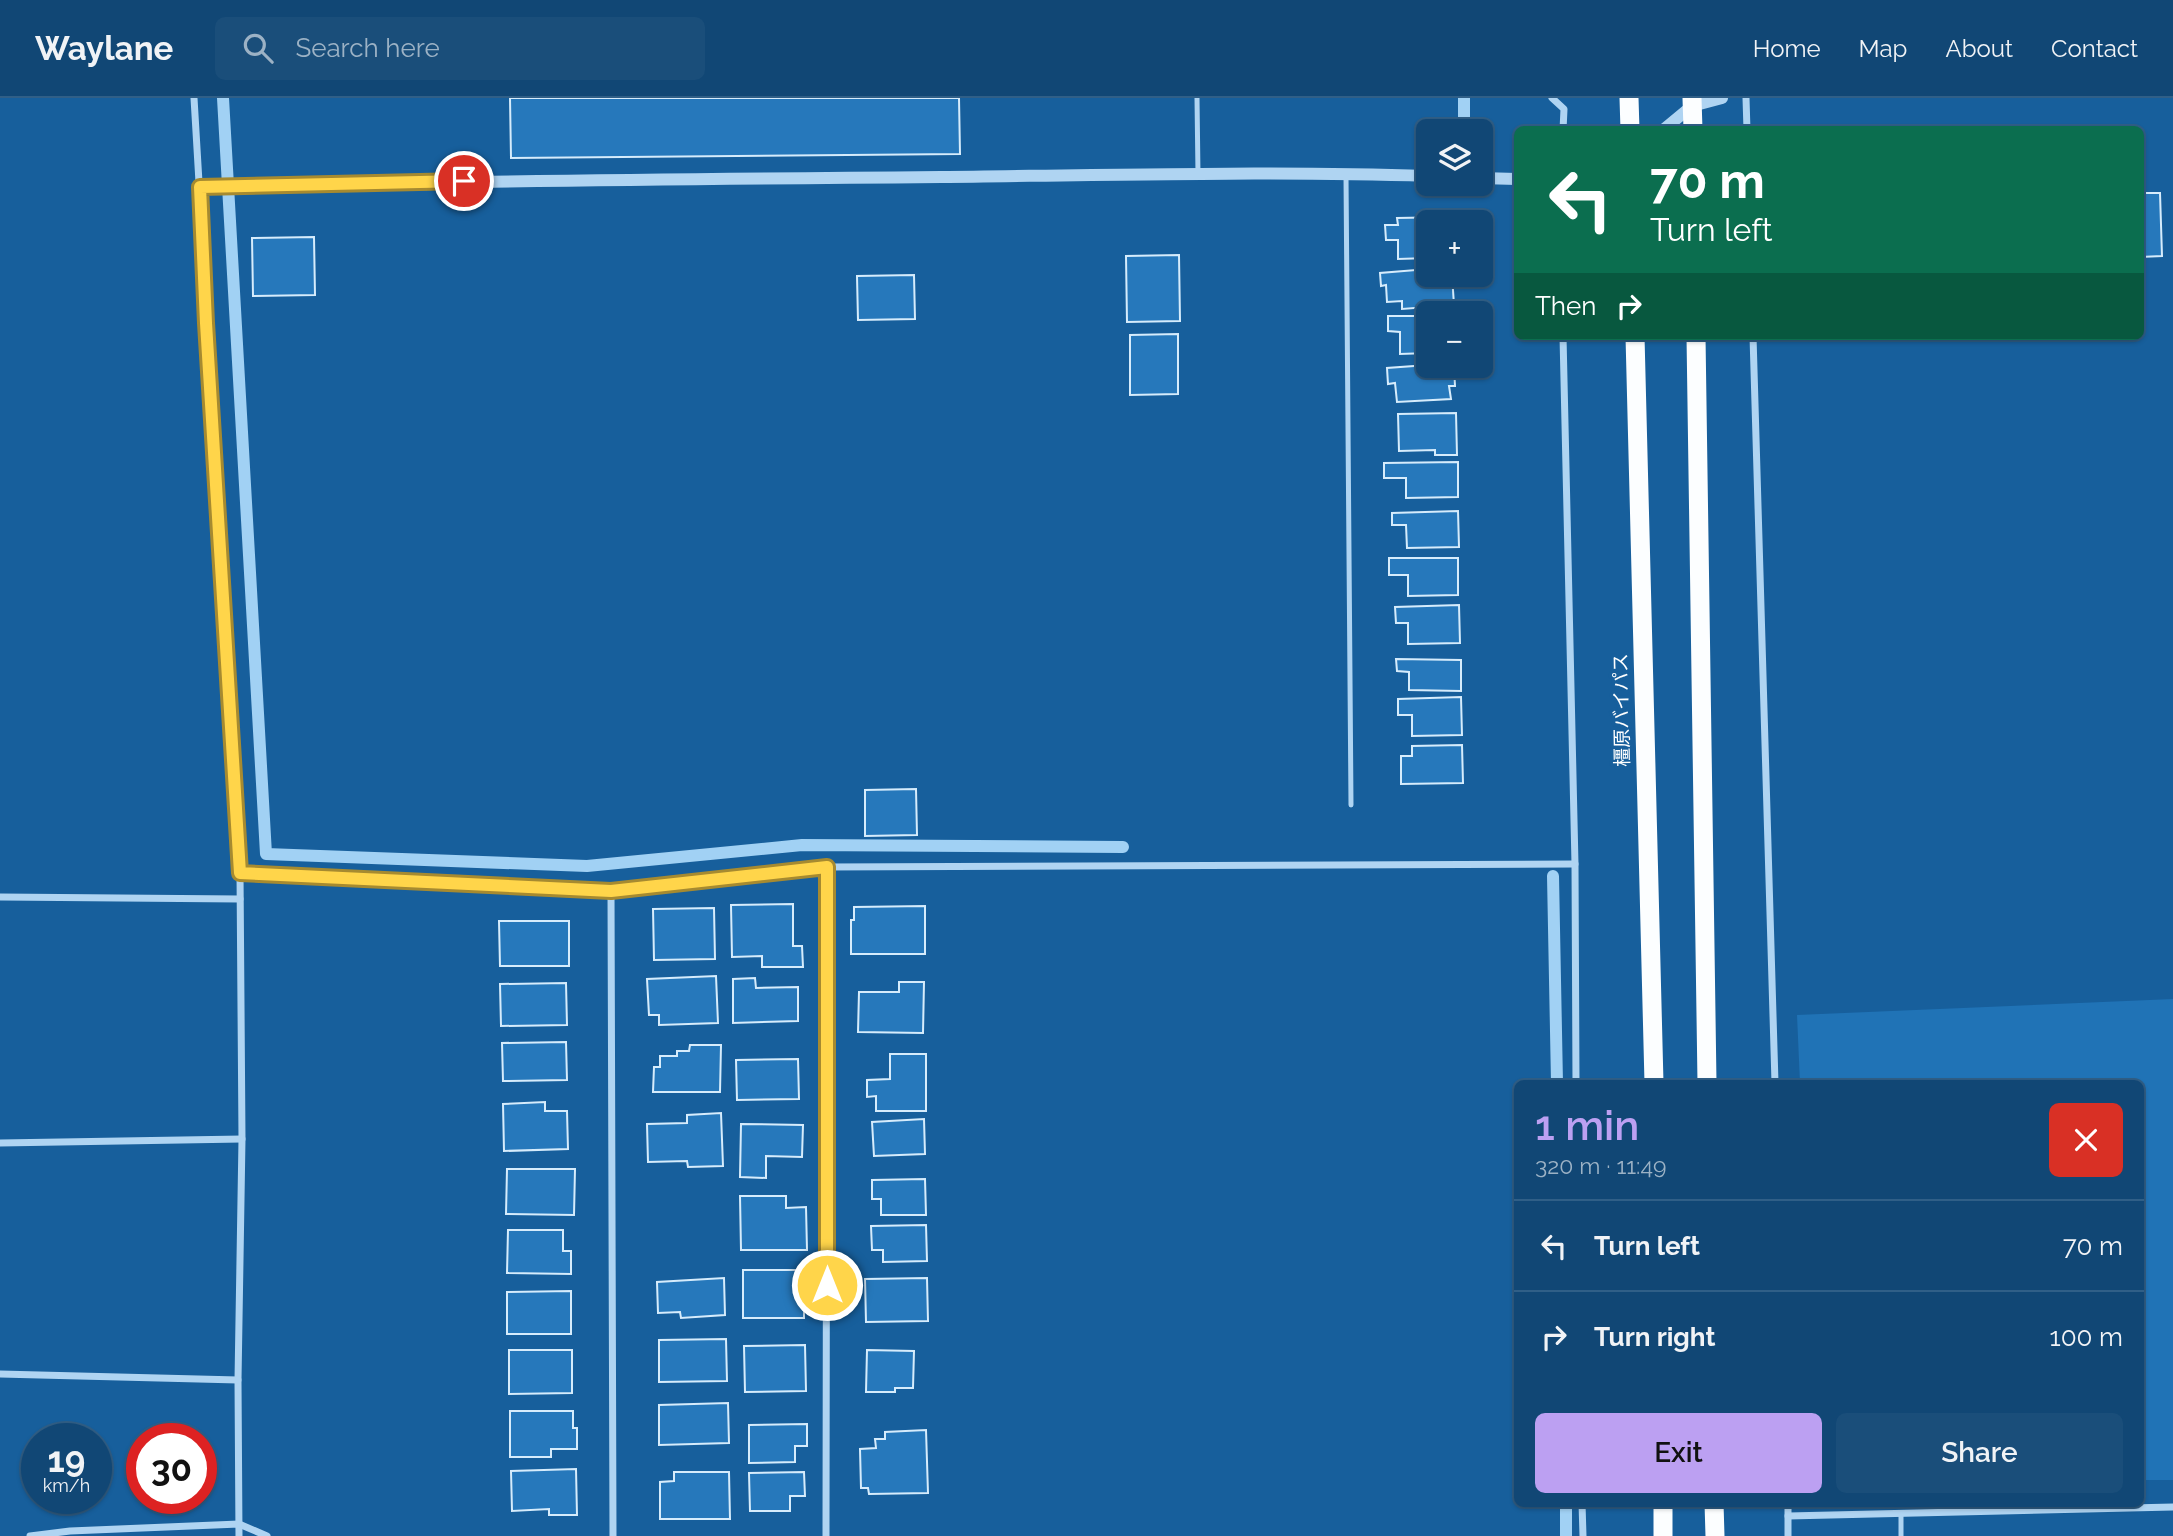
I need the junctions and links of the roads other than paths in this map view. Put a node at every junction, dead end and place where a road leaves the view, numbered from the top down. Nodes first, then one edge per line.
1 (194, 98) edge
2 (1197, 98) edge
3 (1552, 98) edge
4 (1629, 98) edge
5 (1722, 98) edge
6 (1746, 98) edge
7 (1692, 102) edge
8 (1563, 126) edge
9 (1630, 126) edge
10 (1667, 126) edge
11 (1693, 126) edge
12 (1747, 126) edge
13 (1346, 173) junction
14 (1198, 174) junction
15 (1416, 176) edge
16 (1493, 178) edge
17 (1514, 179) edge
18 (200, 187) junction
19 (1563, 340) edge
20 (1634, 340) edge
21 (1696, 340) edge
22 (1753, 340) edge
23 (1351, 805) dead end
24 (1575, 864) junction
25 (827, 867) junction
26 (240, 873) junction
27 (611, 891) junction
28 (0, 897) edge
29 (240, 899) junction
30 (1576, 1080) edge
31 (1654, 1080) edge
32 (1707, 1080) edge
33 (1775, 1080) edge
34 (242, 1139) junction
35 (0, 1143) edge
36 (0, 1374) edge
37 (238, 1380) junction
38 (1582, 1507) edge
39 (1663, 1507) edge
40 (1714, 1507) edge
41 (1788, 1507) edge
42 (2173, 1507) edge
43 (1901, 1513) junction
44 (1788, 1516) junction
45 (239, 1524) junction
46 (30, 1536) edge
47 (239, 1536) edge
48 (267, 1536) edge
49 (613, 1536) edge
50 (826, 1536) edge
51 (1583, 1536) edge
52 (1664, 1536) edge
53 (1715, 1536) edge
54 (1788, 1536) edge
55 (1901, 1536) edge

1 - 18 street
2 - 14 lane
3 - 8 street
4 - 9 highway
5 - 7 street
6 - 12 street
7 - 10 street
7 - 11 highway
13 - 14 street
13 - 15 street
13 - 23 lane
14 - 18 street
16 - 17 street
18 - 26 street
19 - 24 street
20 - 31 highway, 橿原バイパス
21 - 32 highway
22 - 33 street
24 - 25 street
24 - 30 street
25 - 27 street
25 - 50 street
26 - 27 street
26 - 29 street
27 - 49 street
28 - 29 street
29 - 34 street
34 - 35 street
34 - 37 street
36 - 37 street
37 - 45 street
38 - 51 street
39 - 52 highway
40 - 53 highway
41 - 44 street
42 - 43 street
43 - 44 street
43 - 55 lane
44 - 54 street
45 - 46 street
45 - 47 street
45 - 48 street

